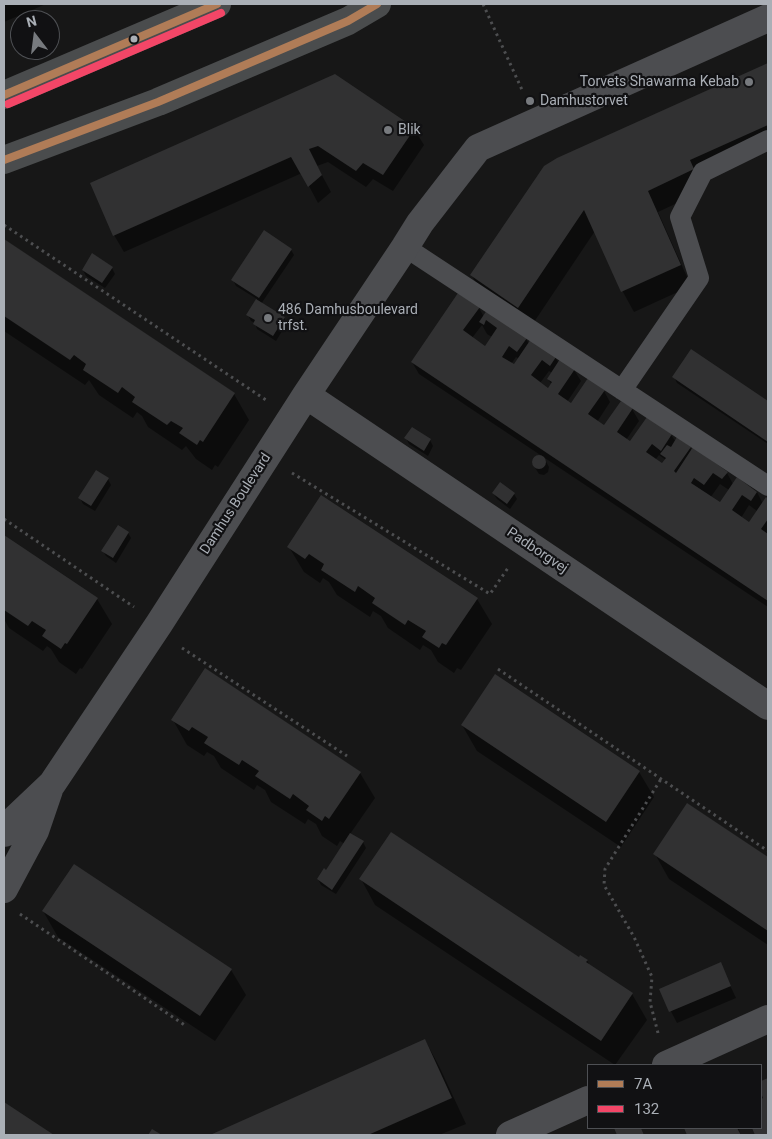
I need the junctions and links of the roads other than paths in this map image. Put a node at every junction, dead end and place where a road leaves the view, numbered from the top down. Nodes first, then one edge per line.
1 (217, 4) edge
2 (377, 4) edge
3 (768, 18) edge
4 (4, 94) edge
5 (768, 140) edge
6 (4, 160) edge
7 (404, 247) junction
8 (622, 390) junction
9 (306, 395) junction
10 (768, 486) edge
11 (768, 706) edge
12 (52, 784) junction
13 (4, 833) edge
14 (8, 899) edge
15 (768, 1019) edge
16 (668, 1064) edge
17 (587, 1100) edge
18 (510, 1135) edge

1 - 4 main road
2 - 6 main road
3 - 7 street, Damhus Boulevard
5 - 8 lane
7 - 8 lane
7 - 9 street, Damhus Boulevard
8 - 10 lane
9 - 11 street, Padborgvej
9 - 12 street, Damhus Boulevard
12 - 13 street, Damhus Boulevard
12 - 14 street, Damhus Boulevard
15 - 16 street
17 - 18 street

